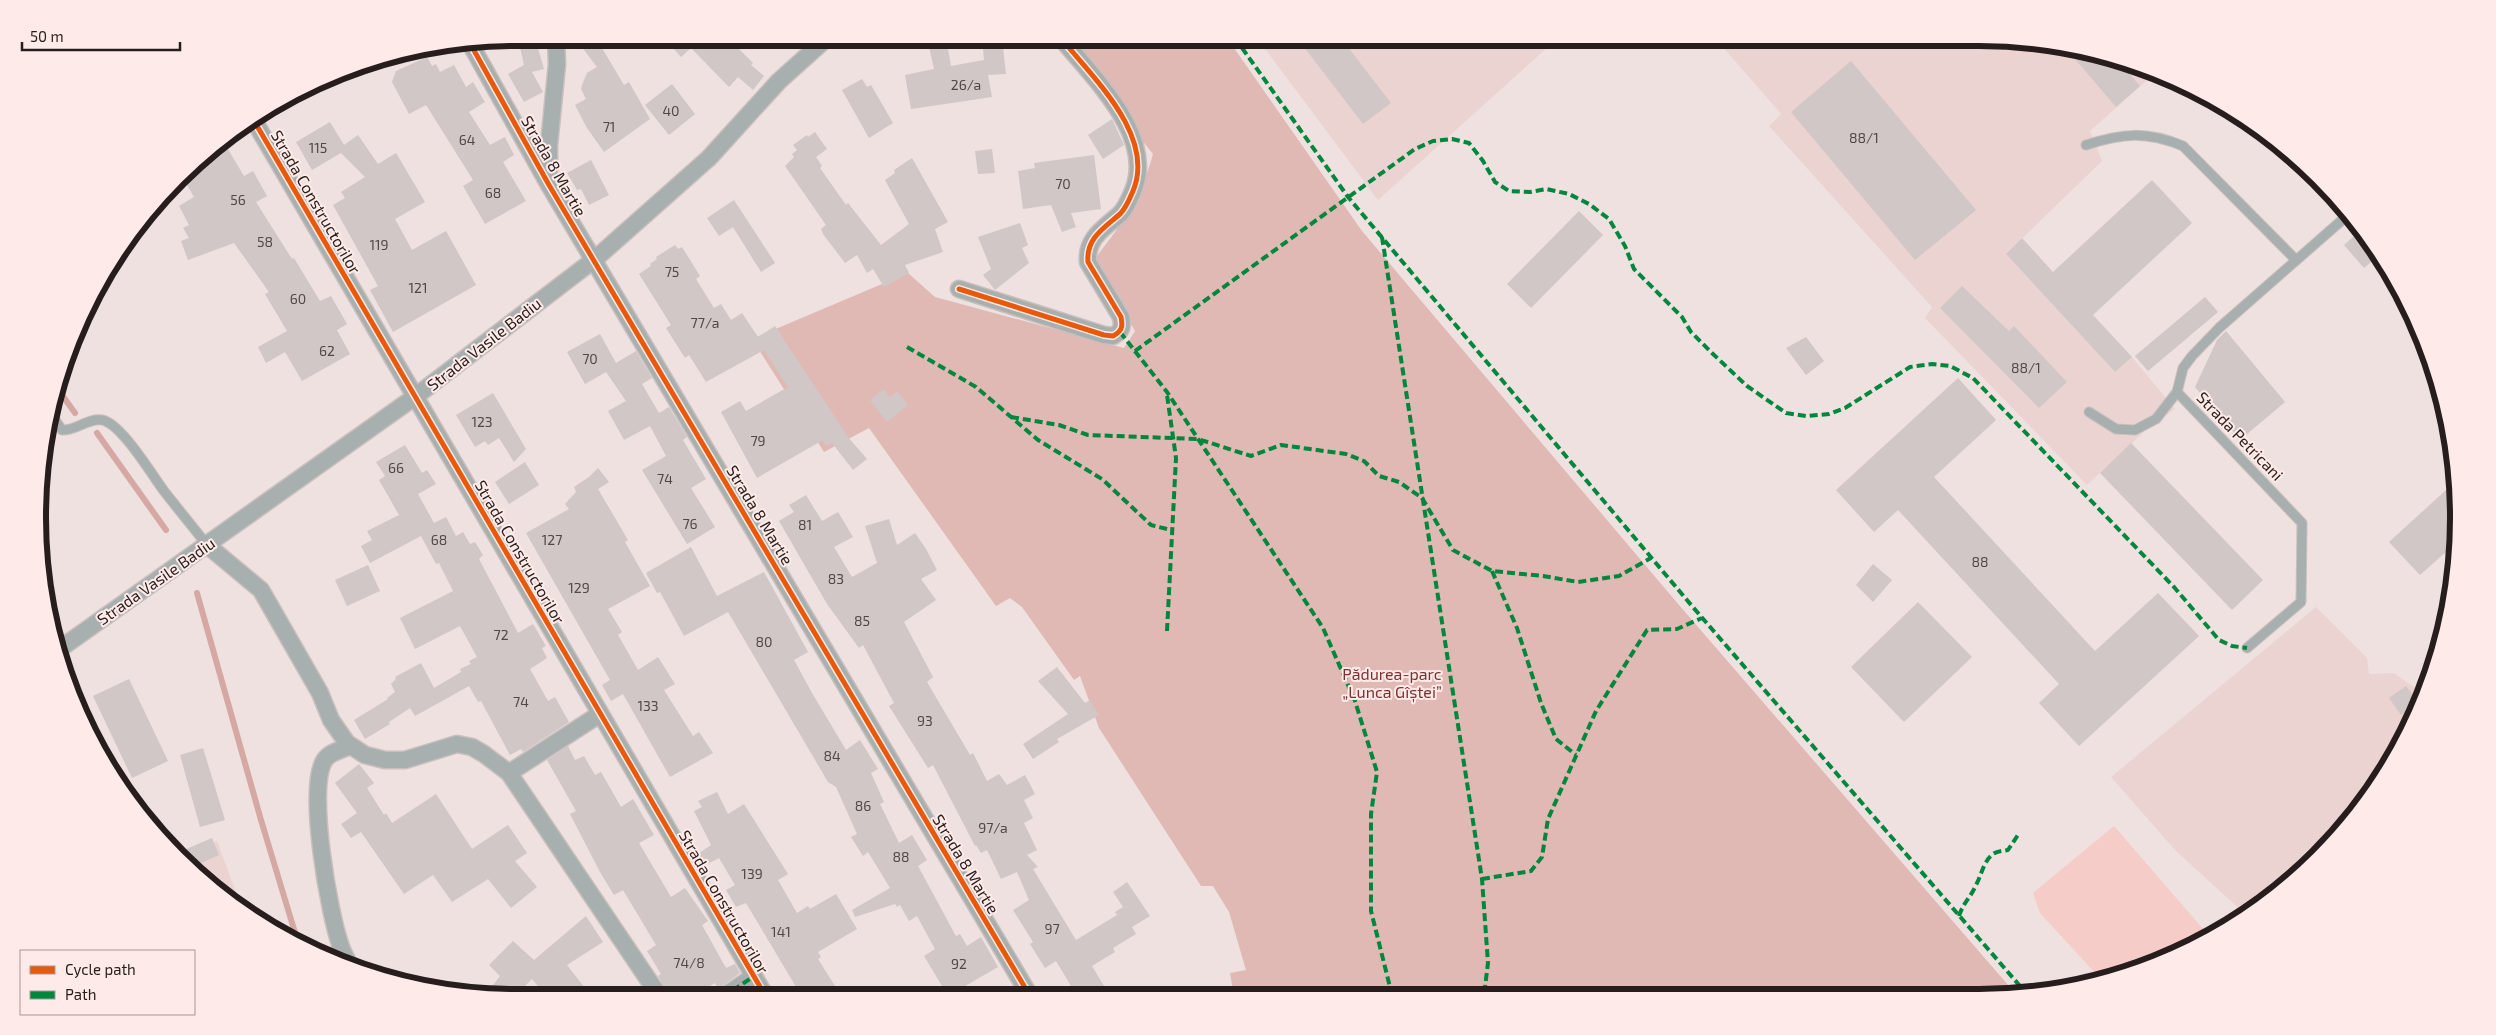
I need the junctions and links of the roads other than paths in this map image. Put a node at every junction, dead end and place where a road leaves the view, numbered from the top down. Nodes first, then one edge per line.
1 (556, 46) edge
2 (818, 46) edge
3 (1067, 46) edge
4 (473, 48) edge
5 (258, 125) edge
6 (2086, 145) dead end
7 (549, 185) junction
8 (2343, 219) edge
9 (595, 259) junction
10 (2296, 260) junction
11 (959, 289) dead end
12 (2177, 392) junction
13 (416, 396) junction
14 (2089, 412) dead end
15 (56, 421) edge
16 (207, 545) junction
17 (64, 646) edge
18 (2247, 648) dead end
19 (600, 714) junction
20 (350, 746) junction
21 (509, 773) junction
22 (345, 956) edge
23 (754, 976) junction
24 (655, 989) edge
25 (735, 989) edge
26 (761, 989) edge
27 (1026, 989) edge

1 - 7 street
2 - 9 street, Strada Vasile Badiu
3 - 11 street
4 - 7 street, Strada 8 Martie
5 - 13 street, Strada Constructorilor
6 - 10 lane
7 - 9 street, Strada 8 Martie
8 - 10 lane, Strada Petricani
9 - 13 street, Strada Vasile Badiu
9 - 27 street, Strada 8 Martie
10 - 12 lane, Strada Petricani
12 - 14 lane
12 - 18 lane, Strada Petricani
13 - 16 street, Strada Vasile Badiu
13 - 19 street, Strada Constructorilor
15 - 16 lane
16 - 17 street, Strada Vasile Badiu
16 - 20 street
19 - 21 street
19 - 23 street, Strada Constructorilor
20 - 21 street
20 - 22 street
21 - 24 street
23 - 25 street
23 - 26 street, Strada Constructorilor

